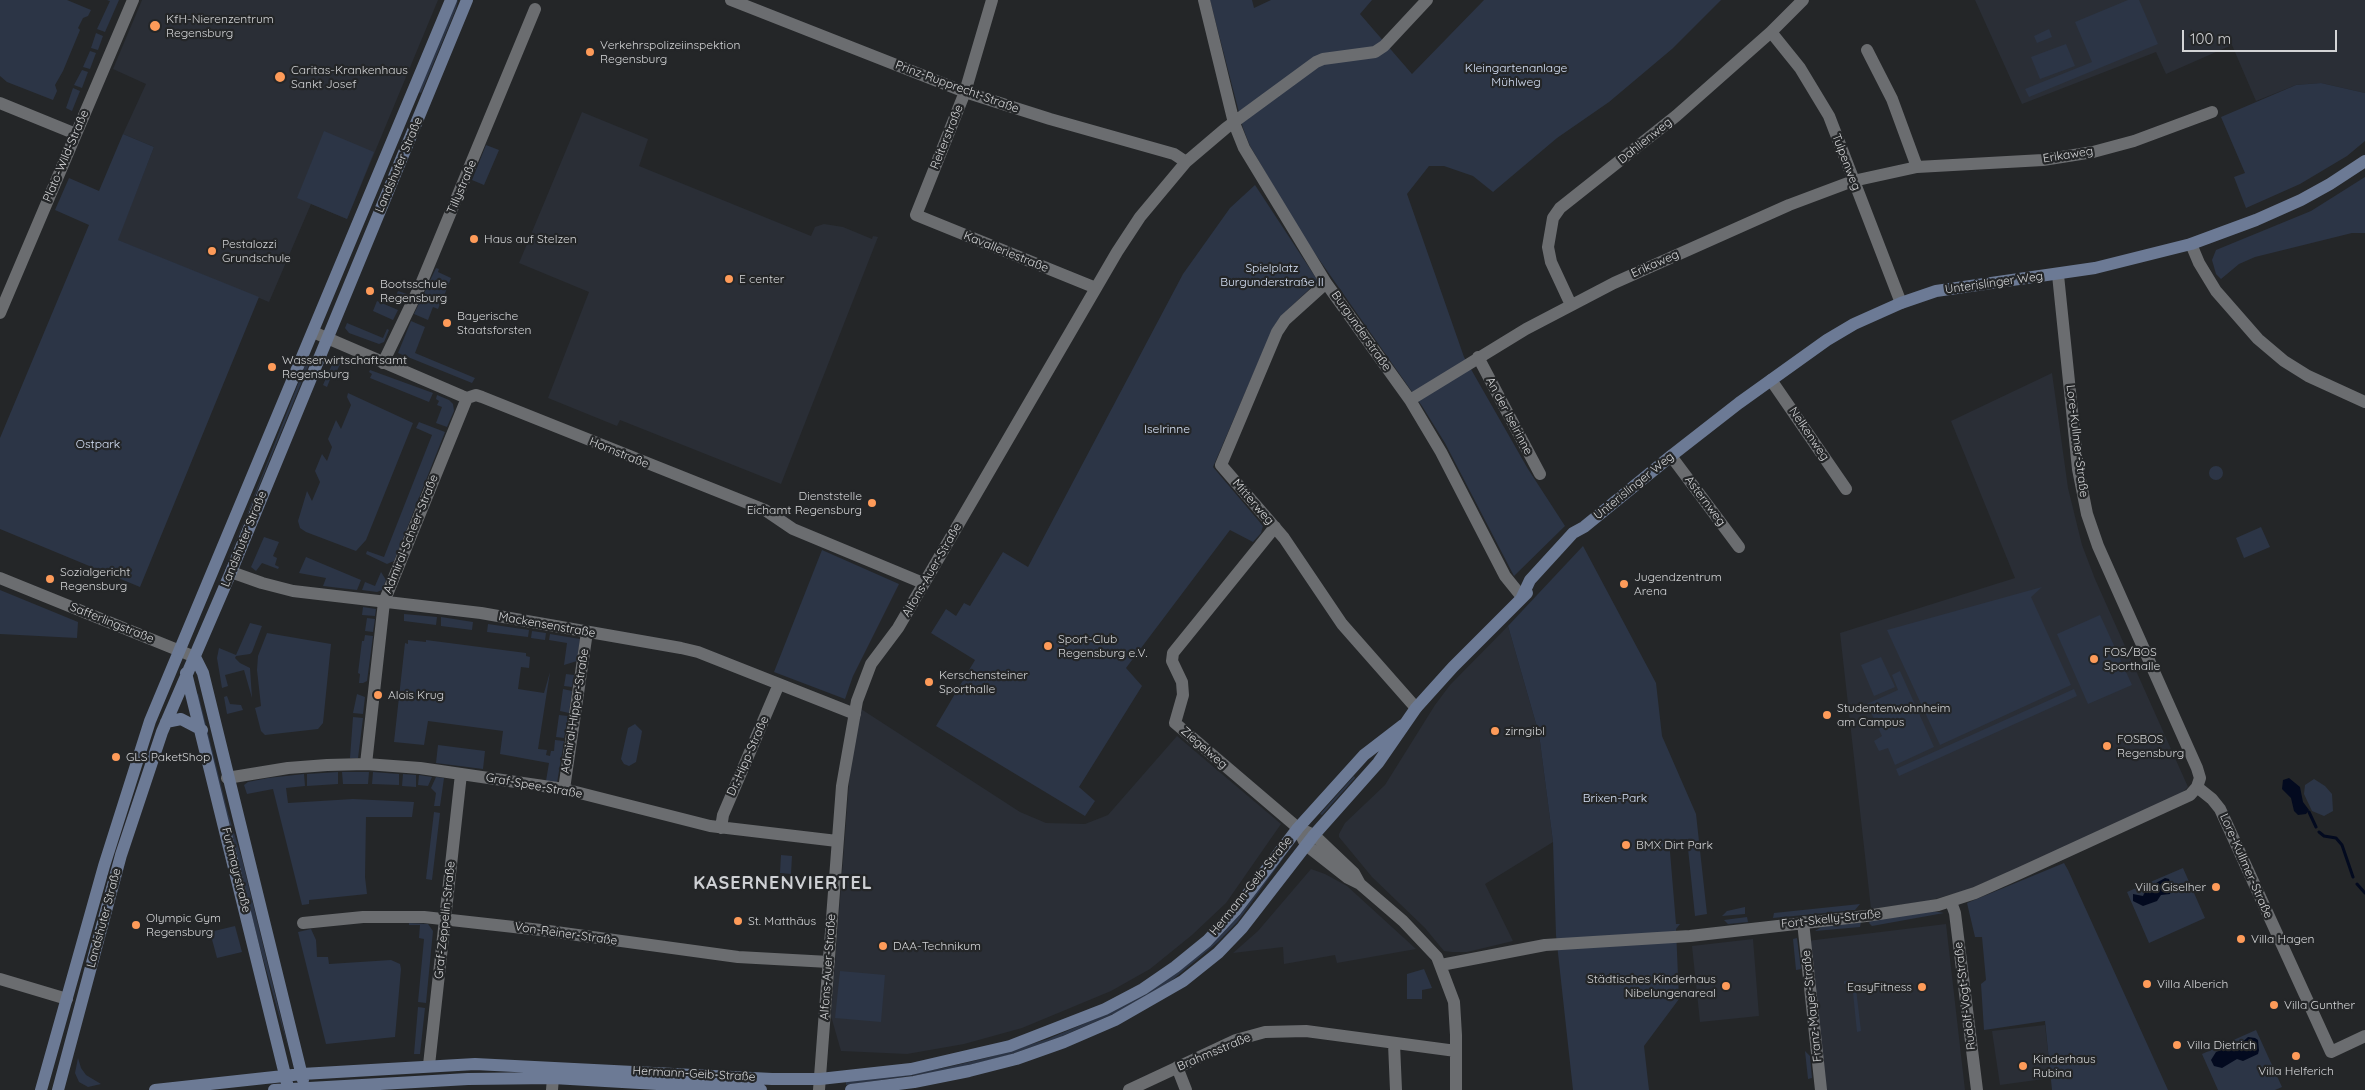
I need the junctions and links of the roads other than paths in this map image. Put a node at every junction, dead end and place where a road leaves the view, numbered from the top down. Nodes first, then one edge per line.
1 (133, 0) edge
2 (451, 0) edge
3 (467, 0) edge
4 (731, 0) edge
5 (992, 0) edge
6 (1204, 0) edge
7 (1427, 0) edge
8 (1803, 0) edge
9 (535, 9) dead end
10 (1771, 32) junction
11 (1867, 50) dead end
12 (965, 92) junction
13 (0, 103) edge
14 (2212, 112) dead end
15 (1234, 122) junction
16 (76, 134) junction
17 (2365, 161) edge
18 (1186, 162) junction
19 (1918, 167) junction
20 (1853, 181) junction
21 (916, 216) joint
22 (2191, 244) junction
23 (2058, 275) junction
24 (1326, 282) junction
25 (6, 284) edge
26 (1096, 288) junction
27 (1901, 302) junction
28 (1571, 305) junction
29 (0, 312) edge
30 (313, 332) junction
31 (327, 338) junction
32 (1478, 357) junction
33 (383, 363) junction
34 (1771, 380) junction
35 (467, 398) junction
36 (1410, 400) junction
37 (2365, 402) edge
38 (1671, 456) junction
39 (1540, 474) dead end
40 (1846, 489) dead end
41 (1275, 527) junction
42 (1739, 546) dead end
43 (231, 572) junction
44 (0, 578) edge
45 (924, 583) junction
46 (1522, 597) junction
47 (384, 602) junction
48 (587, 632) junction
49 (181, 651) junction
50 (195, 657) junction
51 (186, 675) junction
52 (779, 684) junction
53 (1416, 708) junction
54 (855, 714) junction
55 (166, 722) junction
56 (1403, 725) junction
57 (202, 730) junction
58 (366, 764) junction
59 (461, 774) junction
60 (227, 778) junction
61 (2197, 788) junction
62 (564, 789) junction
63 (721, 828) junction
64 (1298, 828) junction
65 (1310, 840) junction
66 (837, 841) junction
67 (1952, 902) junction
68 (445, 919) junction
69 (1803, 922) junction
70 (303, 923) dead end
71 (829, 962) junction
72 (1441, 965) junction
73 (0, 979) edge
74 (67, 999) junction
75 (2365, 1036) edge
76 (1394, 1044) junction
77 (1456, 1051) junction
78 (428, 1065) junction
79 (1178, 1067) junction
80 (302, 1074) junction
81 (285, 1075) junction
82 (552, 1084) edge
83 (820, 1084) edge
84 (62, 1087) edge
85 (305, 1088) edge
86 (289, 1089) edge
87 (41, 1090) edge
88 (155, 1090) edge
89 (274, 1090) edge
90 (761, 1090) edge
91 (851, 1090) edge
92 (1129, 1090) edge
93 (1186, 1090) edge
94 (1396, 1090) edge
95 (1456, 1090) edge
96 (1821, 1090) edge
97 (1977, 1090) edge

1 - 16 street, Plato-Wild-Straße
2 - 30 street, Landshuter Straße
3 - 31 street, Landshuter Straße
4 - 12 street, Prinz-Rupprecht-Straße
5 - 12 street, Reiterstraße
6 - 15 street, Burgunderstraße
7 - 15 street, Alfons-Auer-Straße
8 - 10 street, Dahlienweg
9 - 33 street, Tillystraße
10 - 20 street, Tulpenweg
10 - 28 street, Dahlienweg
11 - 19 street
12 - 18 street, Prinz-Rupprecht-Straße
12 - 21 street, Reiterstraße
13 - 16 street
14 - 19 street, Erikaweg
15 - 18 street, Alfons-Auer-Straße
15 - 24 street, Burgunderstraße
16 - 25 street, Plato-Wild-Straße
17 - 22 street, Unterislinger Weg
18 - 26 street, Alfons-Auer-Straße
19 - 20 street, Erikaweg
20 - 27 street, Tulpenweg
20 - 28 street, Erikaweg
21 - 26 street, Kavalleriestraße
22 - 23 street, Unterislinger Weg
22 - 37 street
23 - 27 street, Unterislinger Weg
23 - 61 street, Lore-Kullmer-Straße
24 - 36 street, Burgunderstraße
24 - 41 street, Mitterweg
25 - 29 street, Plato-Wild-Straße
26 - 45 street, Alfons-Auer-Straße
27 - 34 street, Unterislinger Weg
28 - 32 street, Erikaweg
30 - 31 street, Hornstraße
30 - 49 street, Landshuter Straße
31 - 33 street, Hornstraße
31 - 43 street, Landshuter Straße
32 - 36 street, Erikaweg
32 - 39 street, An der Iselrinne
33 - 35 street, Hornstraße
34 - 38 street, Unterislinger Weg
34 - 40 street, Nelkenweg
35 - 45 street, Hornstraße
35 - 47 street, Admiral-Scheer-Straße
36 - 46 street, Burgunderstraße
38 - 42 street, Asternweg
38 - 46 street, Unterislinger Weg
41 - 53 street, Mitterweg
41 - 64 street, Ziegelweg
43 - 47 street, Mackensenstraße
43 - 50 street, Landshuter Straße
44 - 49 street, Safferlingstraße
45 - 54 street, Alfons-Auer-Straße
46 - 53 street, Hermann-Geib-Straße
47 - 48 street, Mackensenstraße
47 - 58 street, Admiral-Scheer-Straße
48 - 52 street, Mackensenstraße
48 - 62 street, Admiral-Hipper-Straße
49 - 50 street, Safferlingstraße
49 - 51 street, Furtmayrstraße
49 - 74 street, Landshuter Straße
50 - 51 street, Landshuter Straße
50 - 60 street, Furtmayrstraße
51 - 55 street, Landshuter Straße
51 - 57 street, Furtmayrstraße
52 - 54 street, Mackensenstraße
52 - 63 street, Dr.-Hipp-Straße
53 - 56 street, Hermann-Geib-Straße
54 - 66 street, Alfons-Auer-Straße
55 - 57 street
55 - 84 street, Landshuter Straße
56 - 64 street, Hermann-Geib-Straße
56 - 65 street, Hermann-Geib-Straße
57 - 81 street, Furtmayrstraße
58 - 59 street, Graf-Spee-Straße
58 - 60 street, Graf-Spee-Straße
59 - 62 street, Graf-Spee-Straße
59 - 68 street, Graf-Zeppelin-Straße
60 - 80 street, Furtmayrstraße
61 - 67 street, Fort-Skelly-Straße
61 - 75 street, Lore-Kullmer-Straße
62 - 63 street, Graf-Spee-Straße
63 - 66 street, Graf-Spee-Straße
64 - 65 street, Hermann-Geib-Straße
64 - 83 street, Hermann-Geib-Straße
65 - 72 street
65 - 91 street, Hermann-Geib-Straße
66 - 71 street, Alfons-Auer-Straße
67 - 69 street, Fort-Skelly-Straße
67 - 97 street, Rudolf-Vogt-Straße
68 - 70 street, Von-Reiner-Straße
68 - 71 street, Von-Reiner-Straße
68 - 78 street, Graf-Zeppelin-Straße
69 - 72 street, Fort-Skelly-Straße
69 - 96 street, Franz-Mayer-Straße
71 - 83 street, Alfons-Auer-Straße
72 - 77 street
73 - 74 street
74 - 87 street, Landshuter Straße
76 - 77 street, Brahmsstraße
76 - 79 street, Brahmsstraße
76 - 94 street
77 - 95 street
78 - 80 street, Hermann-Geib-Straße
78 - 83 street, Hermann-Geib-Straße
79 - 92 street, Brahmsstraße
79 - 93 street
80 - 81 street, Hermann-Geib-Straße
80 - 85 street, Furtmayrstraße
81 - 86 street, Furtmayrstraße
81 - 88 street, Hermann-Geib-Straße
82 - 85 street, Hermann-Geib-Straße
82 - 90 street, Hermann-Geib-Straße
85 - 86 street, Hermann-Geib-Straße
86 - 89 street, Hermann-Geib-Straße

